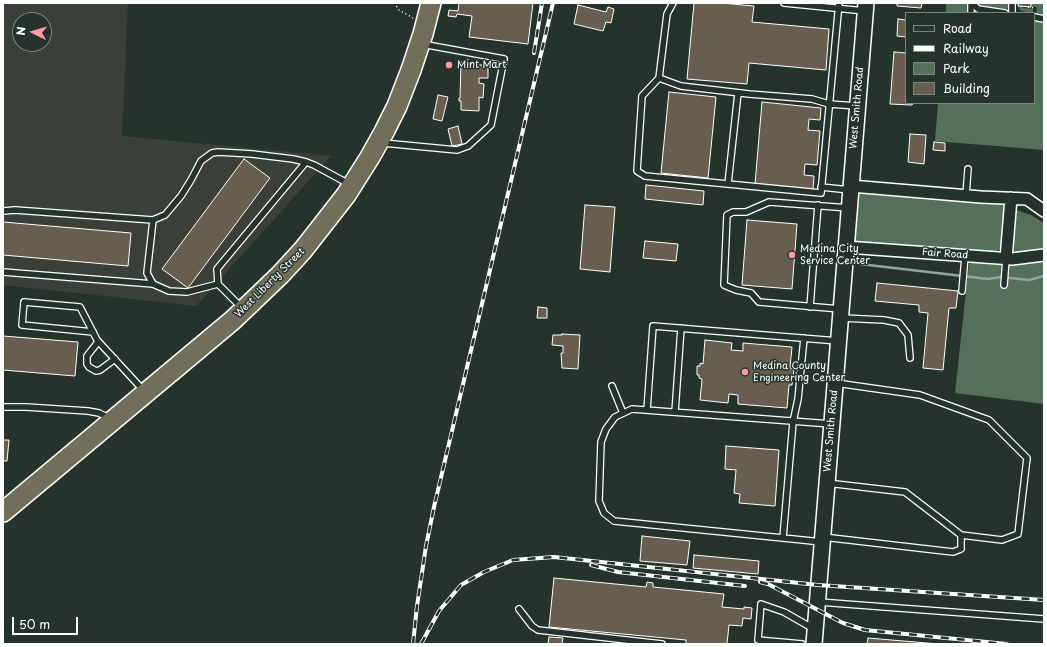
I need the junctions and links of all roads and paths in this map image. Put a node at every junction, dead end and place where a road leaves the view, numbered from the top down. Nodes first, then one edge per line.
1 (394, 3) edge
2 (431, 3) edge
3 (673, 3) edge
4 (784, 3) edge
5 (972, 3) edge
6 (838, 6) edge
7 (865, 7) edge
8 (998, 12) edge
9 (426, 23) junction
10 (420, 44) junction
11 (659, 78) junction
12 (738, 93) junction
13 (829, 104) junction
14 (857, 106) junction
15 (378, 142) junction
16 (306, 162) junction
17 (968, 170) dead end
18 (728, 184) junction
19 (352, 186) junction
20 (821, 187) junction
21 (850, 188) junction
22 (966, 195) junction
23 (1011, 198) junction
24 (818, 205) junction
25 (849, 208) junction
26 (3, 211) edge
27 (1044, 211) edge
28 (153, 220) junction
29 (846, 247) junction
30 (1044, 255) edge
31 (965, 256) junction
32 (1006, 259) junction
33 (3, 272) edge
34 (153, 284) junction
35 (218, 284) junction
36 (1004, 285) dead end
37 (962, 291) dead end
38 (810, 307) junction
39 (244, 310) junction
40 (840, 313) junction
41 (682, 328) junction
42 (93, 332) junction
43 (804, 338) junction
44 (838, 341) junction
45 (98, 342) junction
46 (910, 358) dead end
47 (115, 360) junction
48 (835, 383) junction
49 (612, 386) dead end
50 (146, 393) junction
51 (3, 407) edge
52 (647, 410) junction
53 (675, 412) junction
54 (623, 413) junction
55 (113, 420) junction
56 (793, 422) junction
57 (831, 424) junction
58 (827, 482) junction
59 (3, 512) edge
60 (961, 535) junction
61 (784, 538) junction
62 (822, 539) junction
63 (817, 602) junction
64 (519, 609) dead end
65 (1044, 619) edge
66 (815, 637) edge
67 (757, 642) edge
68 (662, 644) edge
69 (802, 644) edge

1 - 9 path
2 - 9 highway, West Liberty Street
3 - 11 lane
4 - 6 lane
5 - 8 lane
6 - 7 lane
6 - 13 lane
7 - 14 street, West Smith Road
9 - 10 highway, West Liberty Street
10 - 15 highway, West Liberty Street
10 - 15 lane
11 - 12 lane
11 - 18 lane
12 - 13 lane
12 - 18 lane
13 - 14 lane
13 - 20 lane
14 - 21 street, West Smith Road
15 - 19 highway, West Liberty Street
16 - 19 lane
16 - 28 lane
16 - 35 lane
17 - 22 lane
18 - 20 lane
19 - 39 highway, West Liberty Street
20 - 21 lane
21 - 22 street
21 - 25 street, West Smith Road
22 - 23 street
23 - 27 street
23 - 32 street
24 - 25 lane
24 - 38 lane
24 - 38 lane
25 - 29 street, West Smith Road
26 - 28 lane
28 - 34 lane
29 - 31 street, Fair Road
29 - 40 street, West Smith Road
30 - 32 street, Fair Road
31 - 32 street, Fair Road
31 - 37 lane
32 - 36 lane
33 - 34 lane
34 - 35 lane
35 - 39 lane
38 - 40 lane
39 - 50 highway, West Liberty Street
40 - 44 street, West Smith Road
40 - 46 lane
41 - 43 lane
41 - 52 lane
41 - 53 lane
42 - 42 lane
42 - 45 lane
43 - 44 lane
43 - 56 lane
44 - 48 street, West Smith Road
45 - 47 lane
45 - 47 lane
47 - 50 lane
48 - 57 street, West Smith Road
48 - 60 lane
49 - 54 lane
50 - 55 highway, West Liberty Street
51 - 55 lane
52 - 53 lane
52 - 54 lane
53 - 56 lane
54 - 61 lane
55 - 59 highway, West Liberty Street
56 - 57 lane
56 - 61 lane
57 - 58 street, West Smith Road
58 - 60 lane
58 - 62 street, West Smith Road
60 - 62 lane
61 - 62 lane
62 - 63 street, West Smith Road
63 - 65 lane
63 - 66 street, West Smith Road
64 - 68 lane
66 - 67 lane
67 - 69 lane

